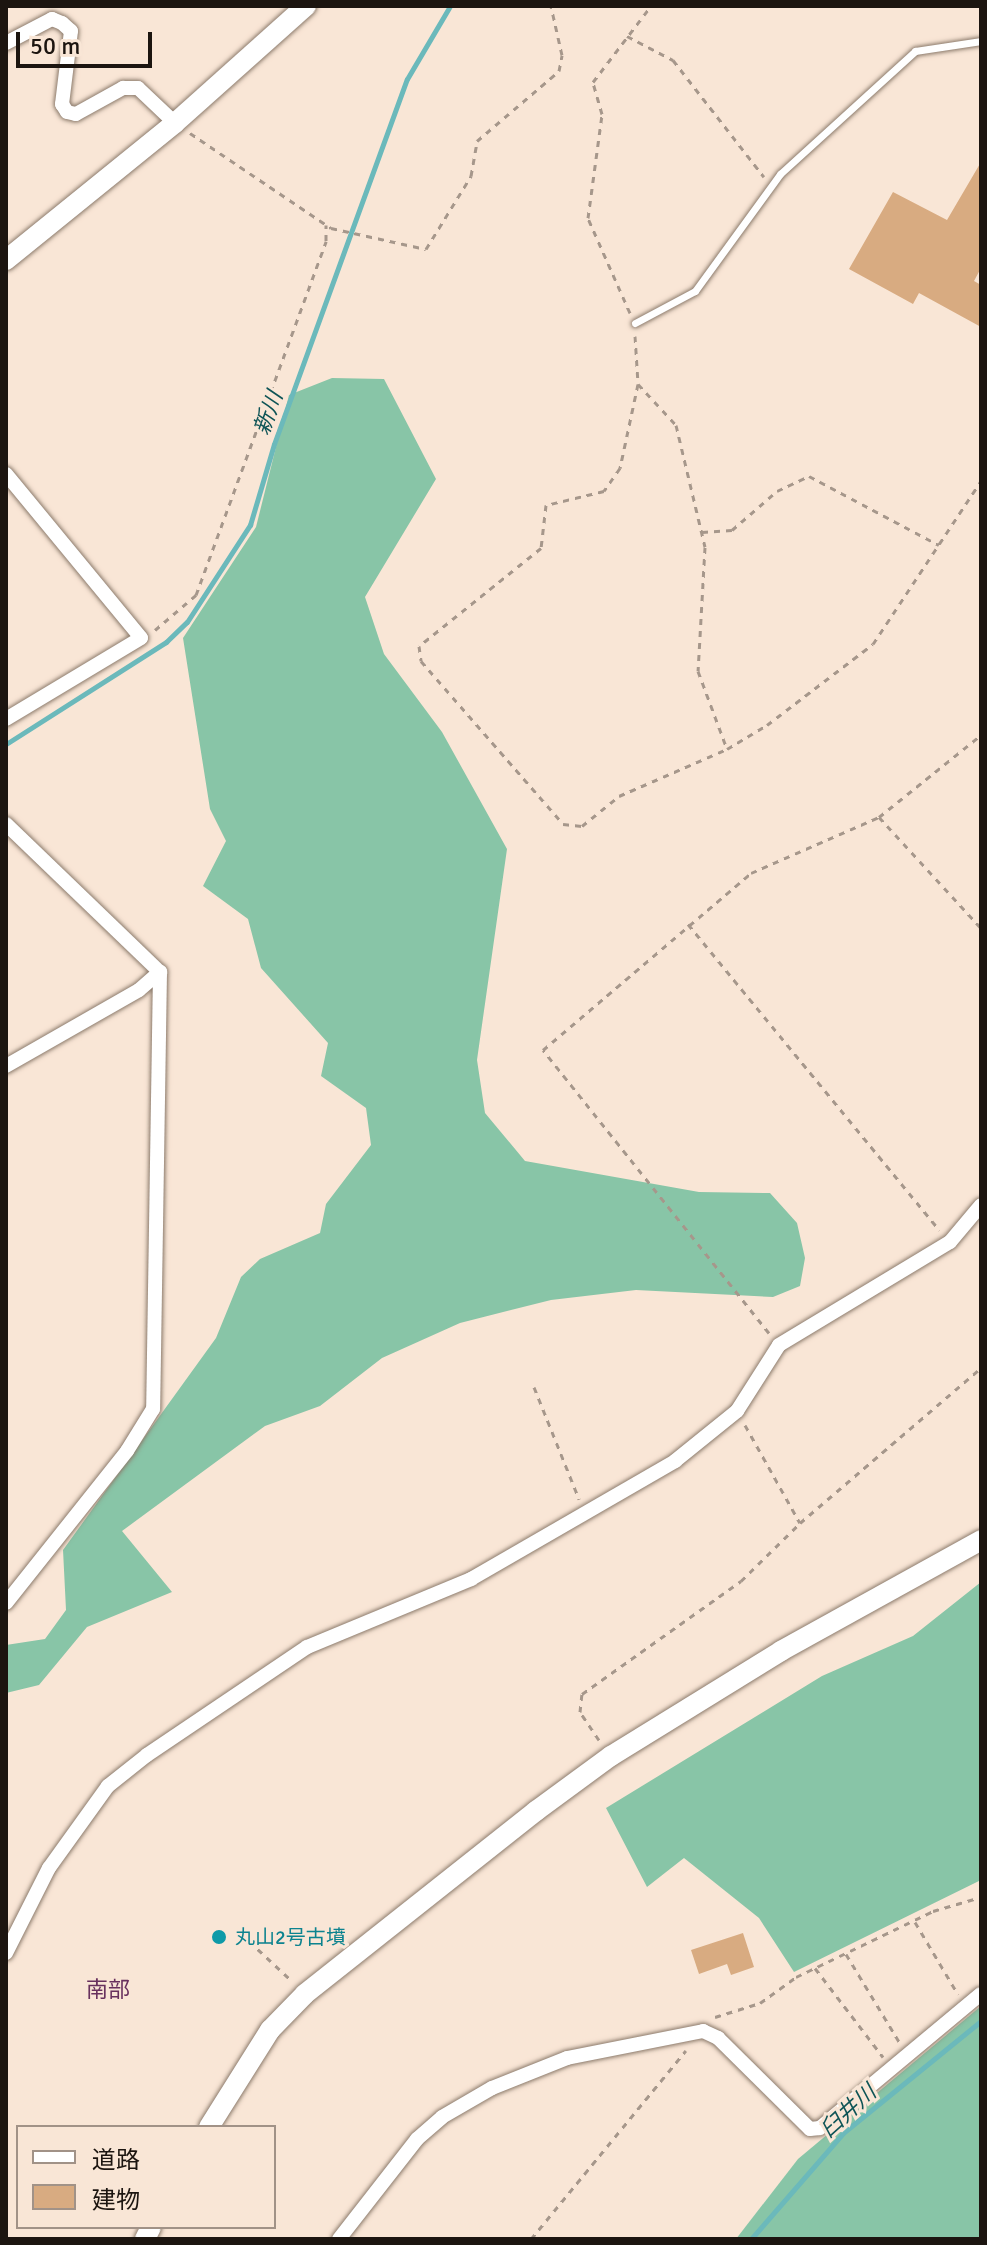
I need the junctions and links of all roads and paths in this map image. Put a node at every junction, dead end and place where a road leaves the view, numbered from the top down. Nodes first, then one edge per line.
1 (306, 6) edge
2 (551, 6) edge
3 (651, 6) edge
4 (627, 36) junction
5 (981, 41) edge
6 (6, 43) edge
7 (175, 123) junction
8 (771, 186) junction
9 (326, 225) junction
10 (6, 260) edge
11 (635, 323) junction
12 (638, 384) junction
13 (6, 474) edge
14 (981, 481) edge
15 (702, 532) junction
16 (939, 545) junction
17 (141, 638) junction
18 (6, 719) edge
19 (981, 735) edge
20 (727, 749) junction
21 (879, 817) junction
22 (6, 824) edge
23 (688, 924) junction
24 (981, 928) edge
25 (160, 972) junction
26 (6, 1066) edge
27 (981, 1205) edge
28 (950, 1242) junction
29 (779, 1345) junction
30 (981, 1368) edge
31 (534, 1387) dead end
32 (737, 1411) junction
33 (585, 1514) junction
34 (800, 1523) junction
35 (981, 1540) edge
36 (6, 1603) edge
37 (611, 1756) junction
38 (981, 1897) edge
39 (915, 1922) junction
40 (249, 1941) dead end
41 (6, 1953) edge
42 (846, 1954) junction
43 (815, 1968) junction
44 (305, 1994) junction
45 (981, 1994) edge
46 (966, 2006) junction
47 (703, 2031) junction
48 (907, 2053) junction
49 (890, 2066) junction
50 (210, 2125) edge
51 (339, 2239) edge
52 (531, 2239) edge

1 - 7 street
2 - 9 path
3 - 4 path
4 - 8 path
4 - 11 path
5 - 8 lane
6 - 7 street
7 - 9 path
7 - 10 street
8 - 11 lane
9 - 17 path
11 - 12 path
12 - 15 path
12 - 20 path
13 - 17 street
14 - 16 path
15 - 16 path
15 - 20 path
16 - 20 path
17 - 18 street
19 - 21 path
21 - 23 path
21 - 24 path
22 - 25 street
23 - 28 path
23 - 29 path
25 - 26 street
25 - 36 street
27 - 28 street
28 - 29 street
29 - 32 street
30 - 34 path
31 - 33 path
32 - 33 street
32 - 34 path
33 - 41 street
34 - 37 path
35 - 37 street
37 - 44 street
38 - 39 path
39 - 42 path
39 - 46 path
40 - 44 path
42 - 43 path
42 - 48 path
43 - 47 path
43 - 49 path
44 - 50 street
45 - 46 street
46 - 48 street
47 - 49 street
47 - 51 street
47 - 52 path
48 - 49 street

